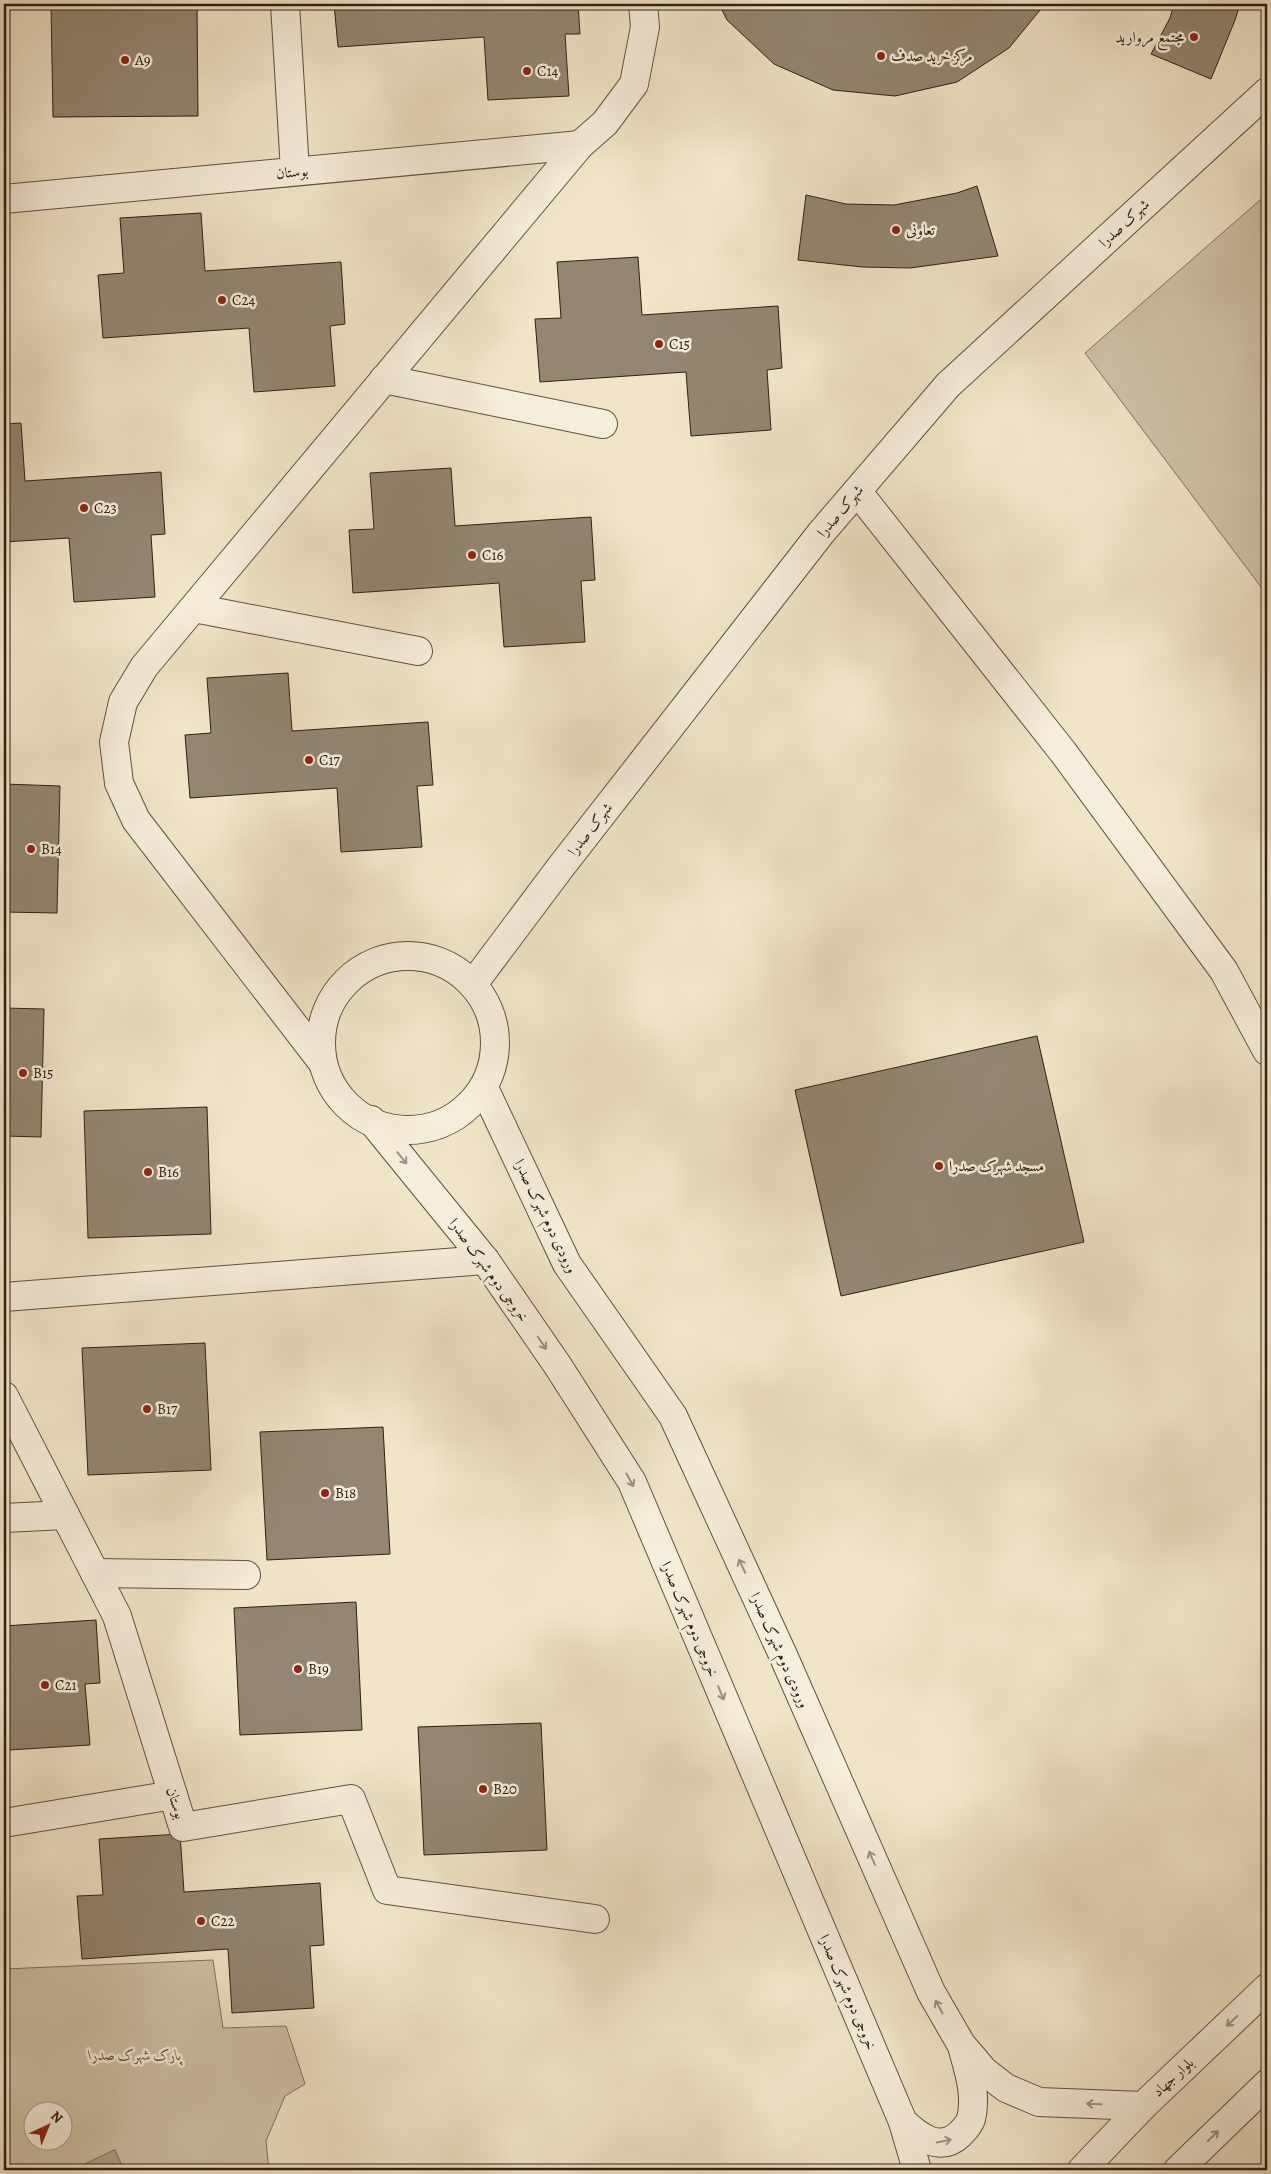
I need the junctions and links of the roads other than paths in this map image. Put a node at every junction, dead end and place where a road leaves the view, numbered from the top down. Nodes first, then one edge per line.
1 (285, 4) edge
2 (643, 4) edge
3 (1267, 92) edge
4 (580, 145) junction
5 (296, 172) junction
6 (4, 199) edge
7 (384, 379) junction
8 (603, 424) dead end
9 (857, 491) junction
10 (194, 608) junction
11 (418, 651) dead end
12 (473, 984) junction
13 (1267, 1051) edge
14 (323, 1063) junction
15 (484, 1088) junction
16 (371, 1120) junction
17 (486, 1260) junction
18 (4, 1297) edge
19 (4, 1396) edge
20 (65, 1515) junction
21 (4, 1518) edge
22 (95, 1572) junction
23 (246, 1575) dead end
24 (173, 1795) junction
25 (4, 1823) edge
26 (595, 1919) dead end
27 (1267, 1988) edge
28 (961, 2044) junction
29 (1267, 2084) edge
30 (1142, 2106) junction
31 (903, 2122) junction
32 (917, 2170) edge
33 (1082, 2170) edge
34 (1178, 2170) edge

1 - 5 street
2 - 4 street
3 - 9 street, شهرک صدرا
4 - 5 street, بوستان
4 - 7 street
5 - 6 street, بوستان
7 - 8 street
7 - 10 street
9 - 12 street, شهرک صدرا
9 - 13 street
10 - 11 street
10 - 14 street
12 - 14 street
12 - 15 street
14 - 16 street
15 - 16 street
28 -> 15 street, ورودی دوم شهرک صدرا
16 -> 17 street, خروجی دوم شهرک صدرا
17 - 18 street
17 -> 31 street, خروجی دوم شهرک صدرا
19 - 20 street, بوستان
20 - 21 street
20 - 22 street, بوستان
22 - 23 street
22 - 24 street, بوستان
24 - 25 street
24 - 26 street, بوستان
27 -> 30 street, بلوار جهاد
30 -> 28 street, ورودی دوم شهرک صدرا
31 -> 28 street
34 -> 29 street
30 - 33 street, بلوار جهاد
31 - 32 street, خروجی دوم شهرک صدرا

